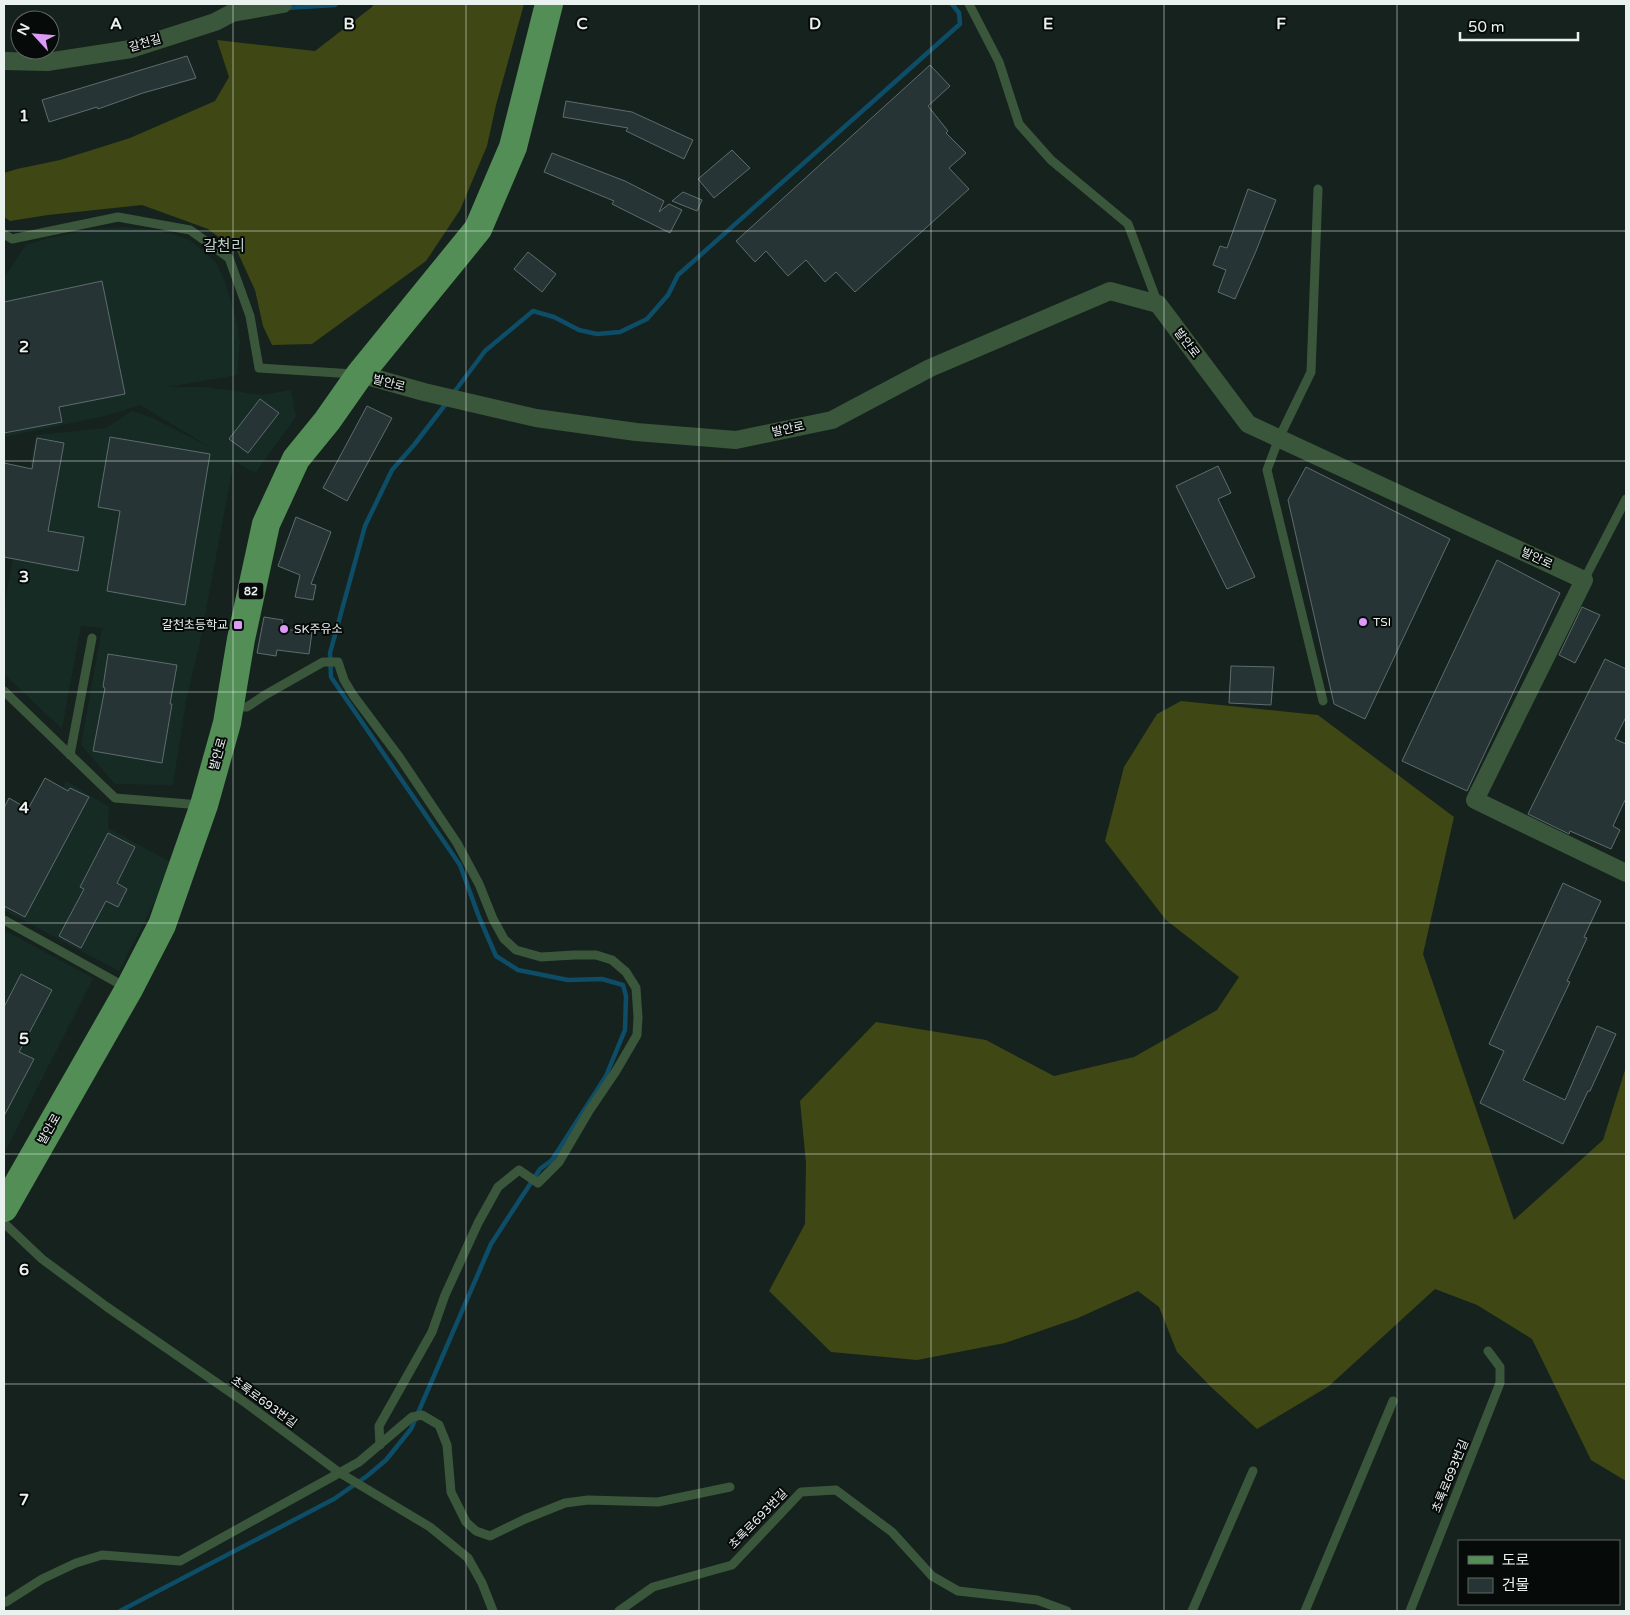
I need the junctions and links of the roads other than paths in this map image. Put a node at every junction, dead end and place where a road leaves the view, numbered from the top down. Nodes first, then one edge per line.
1 (282, 4) edge
2 (549, 4) edge
3 (969, 4) edge
4 (4, 60) edge
5 (1318, 189) dead end
6 (4, 234) edge
7 (1158, 304) junction
8 (360, 374) junction
9 (1279, 438) junction
10 (1626, 500) edge
11 (1584, 580) junction
12 (92, 638) dead end
13 (4, 691) edge
14 (1323, 700) dead end
15 (230, 708) junction
16 (70, 755) junction
17 (204, 805) junction
18 (1626, 872) edge
19 (4, 920) edge
20 (129, 989) junction
21 (4, 1208) edge
22 (4, 1222) edge
23 (1488, 1351) dead end
24 (1393, 1401) dead end
25 (380, 1445) junction
26 (1253, 1471) dead end
27 (340, 1473) junction
28 (730, 1487) dead end
29 (4, 1602) edge
30 (493, 1611) edge
31 (619, 1611) edge
32 (1067, 1611) edge
33 (1192, 1611) edge
34 (1305, 1611) edge
35 (1410, 1611) edge

1 - 4 street, 갈천길
2 - 8 main road, 발안로 / 82
3 - 7 lane
5 - 9 lane
6 - 8 lane, 발안로
7 - 8 street, 발안로
7 - 9 street, 발안로
8 - 15 main road, 발안로 / 82
9 - 11 street, 발안로
9 - 14 lane
10 - 11 lane
11 - 18 street
12 - 16 lane
13 - 16 lane
15 - 17 main road, 발안로 / 82
15 - 25 lane
16 - 17 lane
17 - 20 main road, 발안로 / 82
19 - 20 lane
20 - 21 main road, 발안로 / 82
22 - 27 lane, 초록로693번길
23 - 35 lane, 초록로693번길
24 - 34 lane
25 - 27 lane
25 - 28 lane
26 - 33 lane
27 - 29 lane
27 - 30 lane, 초록로693번길
31 - 32 lane, 초록로693번길

